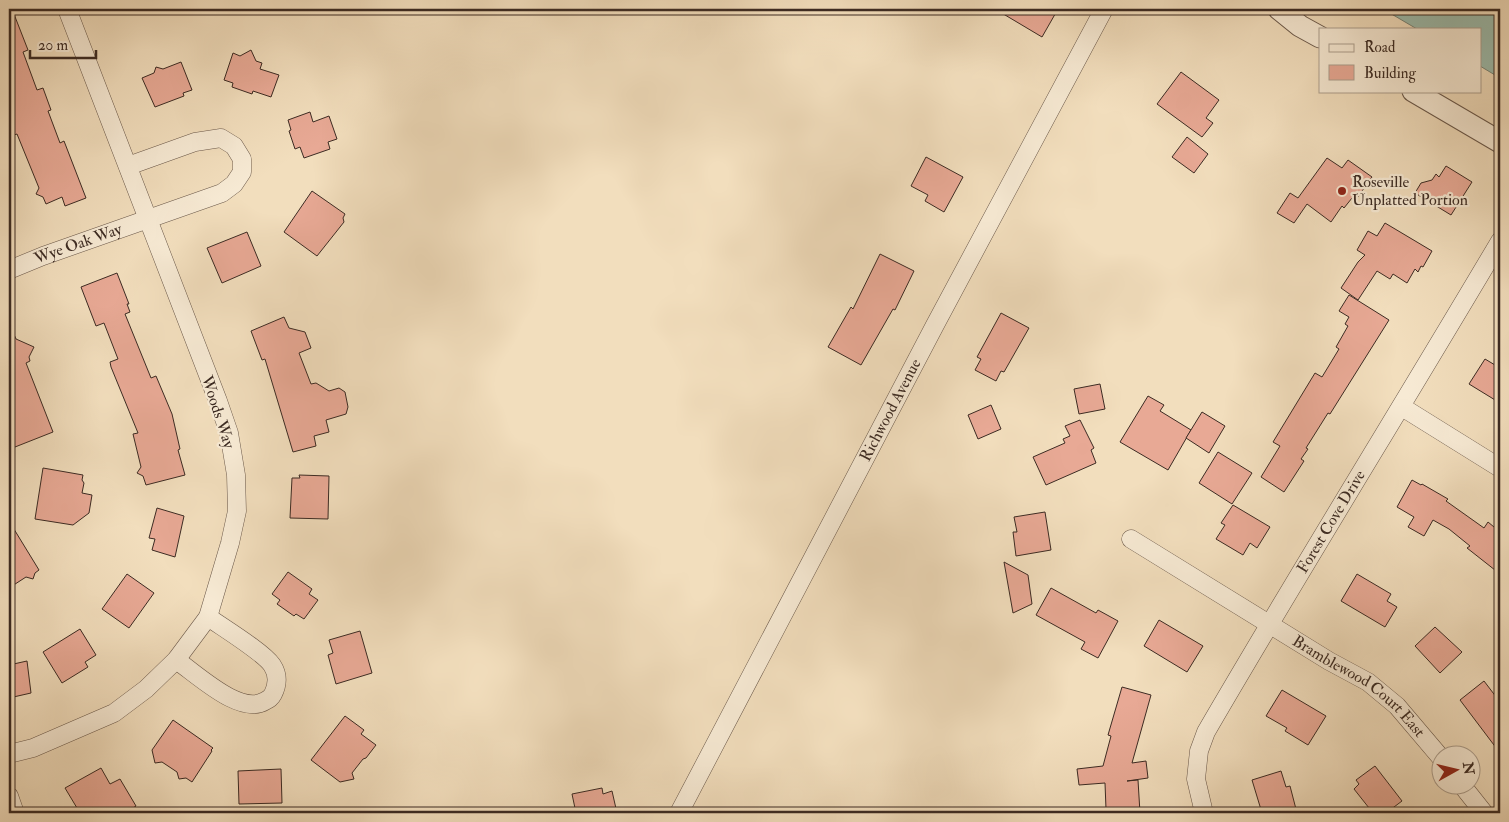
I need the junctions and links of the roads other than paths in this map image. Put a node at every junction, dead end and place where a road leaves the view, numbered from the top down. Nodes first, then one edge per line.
1 (67, 9) edge
2 (1104, 9) edge
3 (1279, 9) edge
4 (1319, 36) edge
5 (1415, 92) edge
6 (1500, 142) edge
7 (128, 166) junction
8 (147, 219) junction
9 (1500, 241) edge
10 (9, 270) edge
11 (1402, 407) junction
12 (1500, 468) edge
13 (1131, 539) dead end
14 (208, 616) junction
15 (1269, 623) junction
16 (176, 660) junction
17 (1432, 747) edge
18 (9, 754) edge
19 (1469, 794) edge
20 (9, 796) edge
21 (15, 813) edge
22 (679, 813) edge
23 (1204, 813) edge
24 (1484, 813) edge

1 - 7 street, Woods Way
2 - 22 street, Richwood Avenue
3 - 4 street
5 - 6 street
7 - 8 street, Woods Way
7 - 8 street, Wye Oak Way
8 - 10 street, Wye Oak Way
8 - 14 street, Woods Way
9 - 11 street, Forest Cove Drive
11 - 12 street
11 - 15 street, Forest Cove Drive
13 - 15 street, Bramblewood Court East
14 - 16 street, Woods Way
14 - 16 street
15 - 17 street, Bramblewood Court East
15 - 23 street, Forest Cove Drive
16 - 18 street, Woods Way
19 - 24 street
20 - 21 street

